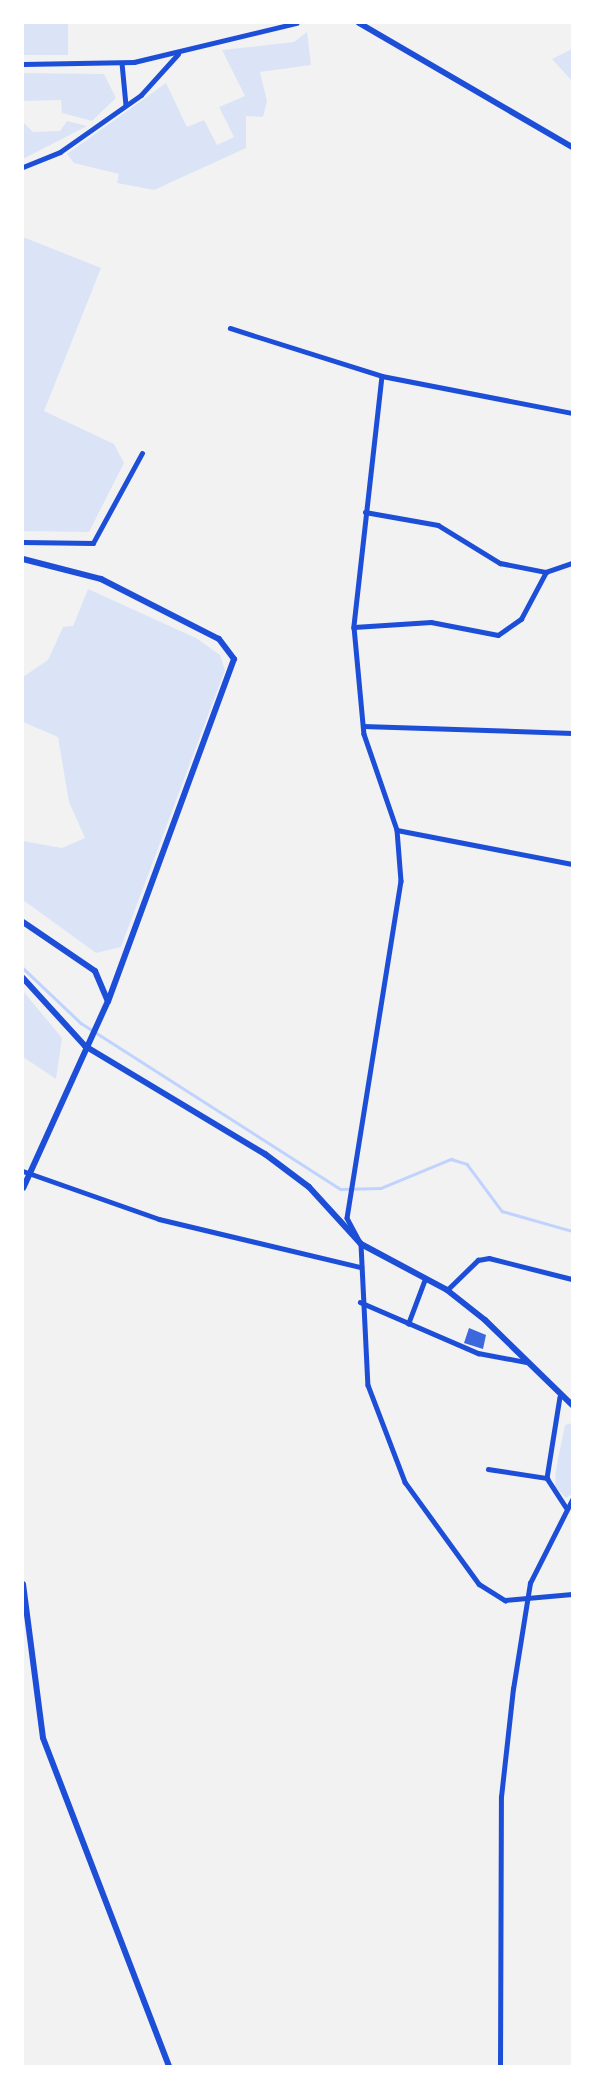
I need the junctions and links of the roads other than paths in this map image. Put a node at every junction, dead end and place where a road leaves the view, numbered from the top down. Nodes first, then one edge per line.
1 (296, 23) edge
2 (359, 23) edge
3 (179, 53) junction
4 (122, 63) junction
5 (23, 64) edge
6 (126, 105) junction
7 (572, 147) edge
8 (23, 167) edge
9 (230, 328) dead end
10 (382, 376) junction
11 (572, 413) edge
12 (142, 453) dead end
13 (365, 512) junction
14 (23, 542) edge
15 (23, 558) edge
16 (572, 563) edge
17 (546, 572) junction
18 (354, 627) junction
19 (363, 726) junction
20 (572, 733) edge
21 (397, 830) junction
22 (572, 864) edge
23 (23, 922) edge
24 (23, 978) edge
25 (108, 1000) junction
26 (86, 1043) junction
27 (26, 1171) edge
28 (23, 1188) edge
29 (361, 1244) junction
30 (361, 1267) junction
31 (425, 1279) junction
32 (572, 1279) edge
33 (447, 1290) junction
34 (360, 1302) junction
35 (408, 1324) junction
36 (530, 1362) junction
37 (560, 1397) junction
38 (572, 1405) edge
39 (488, 1469) dead end
40 (547, 1478) junction
41 (572, 1500) edge
42 (566, 1507) junction
43 (23, 1584) edge
44 (572, 1594) edge
45 (527, 1597) junction
46 (169, 2066) edge
47 (500, 2066) edge

1 - 3 street
2 - 7 street
3 - 4 street
3 - 6 street
4 - 5 street
4 - 6 street
6 - 8 street
9 - 10 street
10 - 11 street
10 - 13 street
12 - 14 street
13 - 17 street
13 - 18 street
15 - 25 street
16 - 17 street
17 - 18 street
18 - 19 street
19 - 20 street
19 - 21 street
21 - 22 street
21 - 29 street
23 - 25 street
24 - 26 street
25 - 26 street
26 - 27 street
26 - 29 street
27 - 28 street
27 - 30 street
29 - 30 street
29 - 31 street
30 - 34 street
31 - 33 street
31 - 35 street
32 - 33 street
33 - 36 street
34 - 35 street
34 - 45 street
35 - 36 street
36 - 37 street
37 - 38 street
37 - 40 street
39 - 40 street
40 - 42 street
41 - 42 street
42 - 45 street
43 - 46 street
44 - 45 street
45 - 47 street

